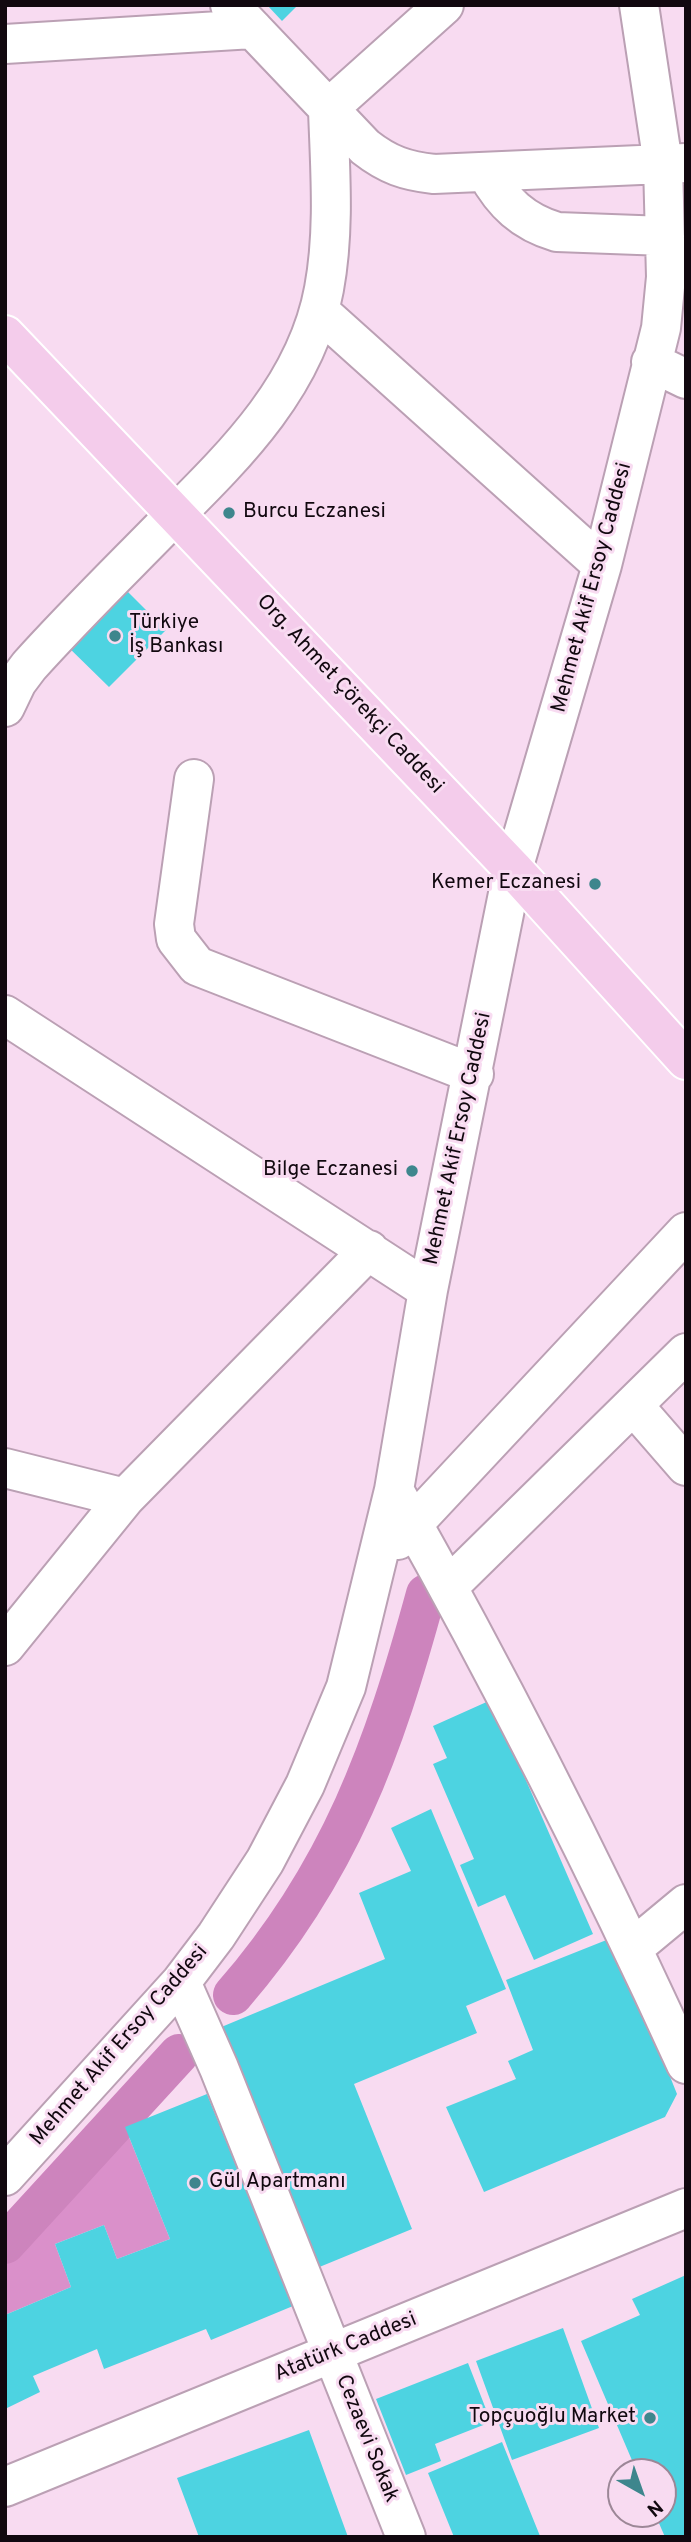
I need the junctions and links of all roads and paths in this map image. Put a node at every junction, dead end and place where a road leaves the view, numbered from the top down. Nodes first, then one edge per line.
1 (444, 5) edge
2 (639, 5) edge
3 (242, 17) edge
4 (5, 44) edge
5 (328, 109) junction
6 (674, 163) edge
7 (486, 172) junction
8 (665, 236) junction
9 (318, 311) junction
10 (5, 335) edge
11 (651, 362) junction
12 (686, 379) edge
13 (177, 513) junction
14 (602, 565) junction
15 (6, 699) edge
16 (194, 779) dead end
17 (513, 869) junction
18 (5, 1015) edge
19 (686, 1060) edge
20 (474, 1074) junction
21 (686, 1232) edge
22 (369, 1250) junction
23 (428, 1290) junction
24 (686, 1353) edge
25 (633, 1405) junction
26 (686, 1466) edge
27 (5, 1468) edge
28 (394, 1490) junction
29 (125, 1498) junction
30 (413, 1523) junction
31 (376, 1564) junction
32 (448, 1587) junction
33 (5, 1646) edge
34 (686, 1904) edge
35 (633, 1948) junction
36 (181, 1982) junction
37 (686, 2064) edge
38 (5, 2176) edge
39 (686, 2208) edge
40 (331, 2354) junction
41 (5, 2487) edge
42 (406, 2537) edge

1 - 5 street
2 - 6 street, Mehmet Akif Ersoy Caddesi
3 - 4 street
3 - 5 street
5 - 7 street
5 - 9 street
6 - 7 street
6 - 8 street, Mehmet Akif Ersoy Caddesi
7 - 8 street
8 - 11 street, Mehmet Akif Ersoy Caddesi
9 - 13 street
9 - 14 street
10 - 13 main road, Org. Ahmet Çörekçi Caddesi
11 - 12 street
11 - 14 street, Mehmet Akif Ersoy Caddesi
13 - 15 street
13 - 17 main road, Org. Ahmet Çörekçi Caddesi
14 - 17 street, Mehmet Akif Ersoy Caddesi
16 - 20 street
17 - 19 main road, Org. Ahmet Çörekçi Caddesi
17 - 20 street, Mehmet Akif Ersoy Caddesi
18 - 22 street
20 - 23 street, Mehmet Akif Ersoy Caddesi
21 - 30 street
22 - 23 street
22 - 29 street
23 - 28 street, Mehmet Akif Ersoy Caddesi
24 - 25 street
25 - 26 street
25 - 32 street
27 - 29 street
28 - 30 street
28 - 31 street, Mehmet Akif Ersoy Caddesi
29 - 33 street
30 - 31 street
30 - 32 street
31 - 36 street, Mehmet Akif Ersoy Caddesi
32 - 35 street
34 - 35 street
35 - 37 street
36 - 38 street, Mehmet Akif Ersoy Caddesi
36 - 40 street, Cezaevi Sokak
39 - 40 street, Atatürk Caddesi
40 - 41 street, Atatürk Caddesi
40 - 42 street, Cezaevi Sokak

